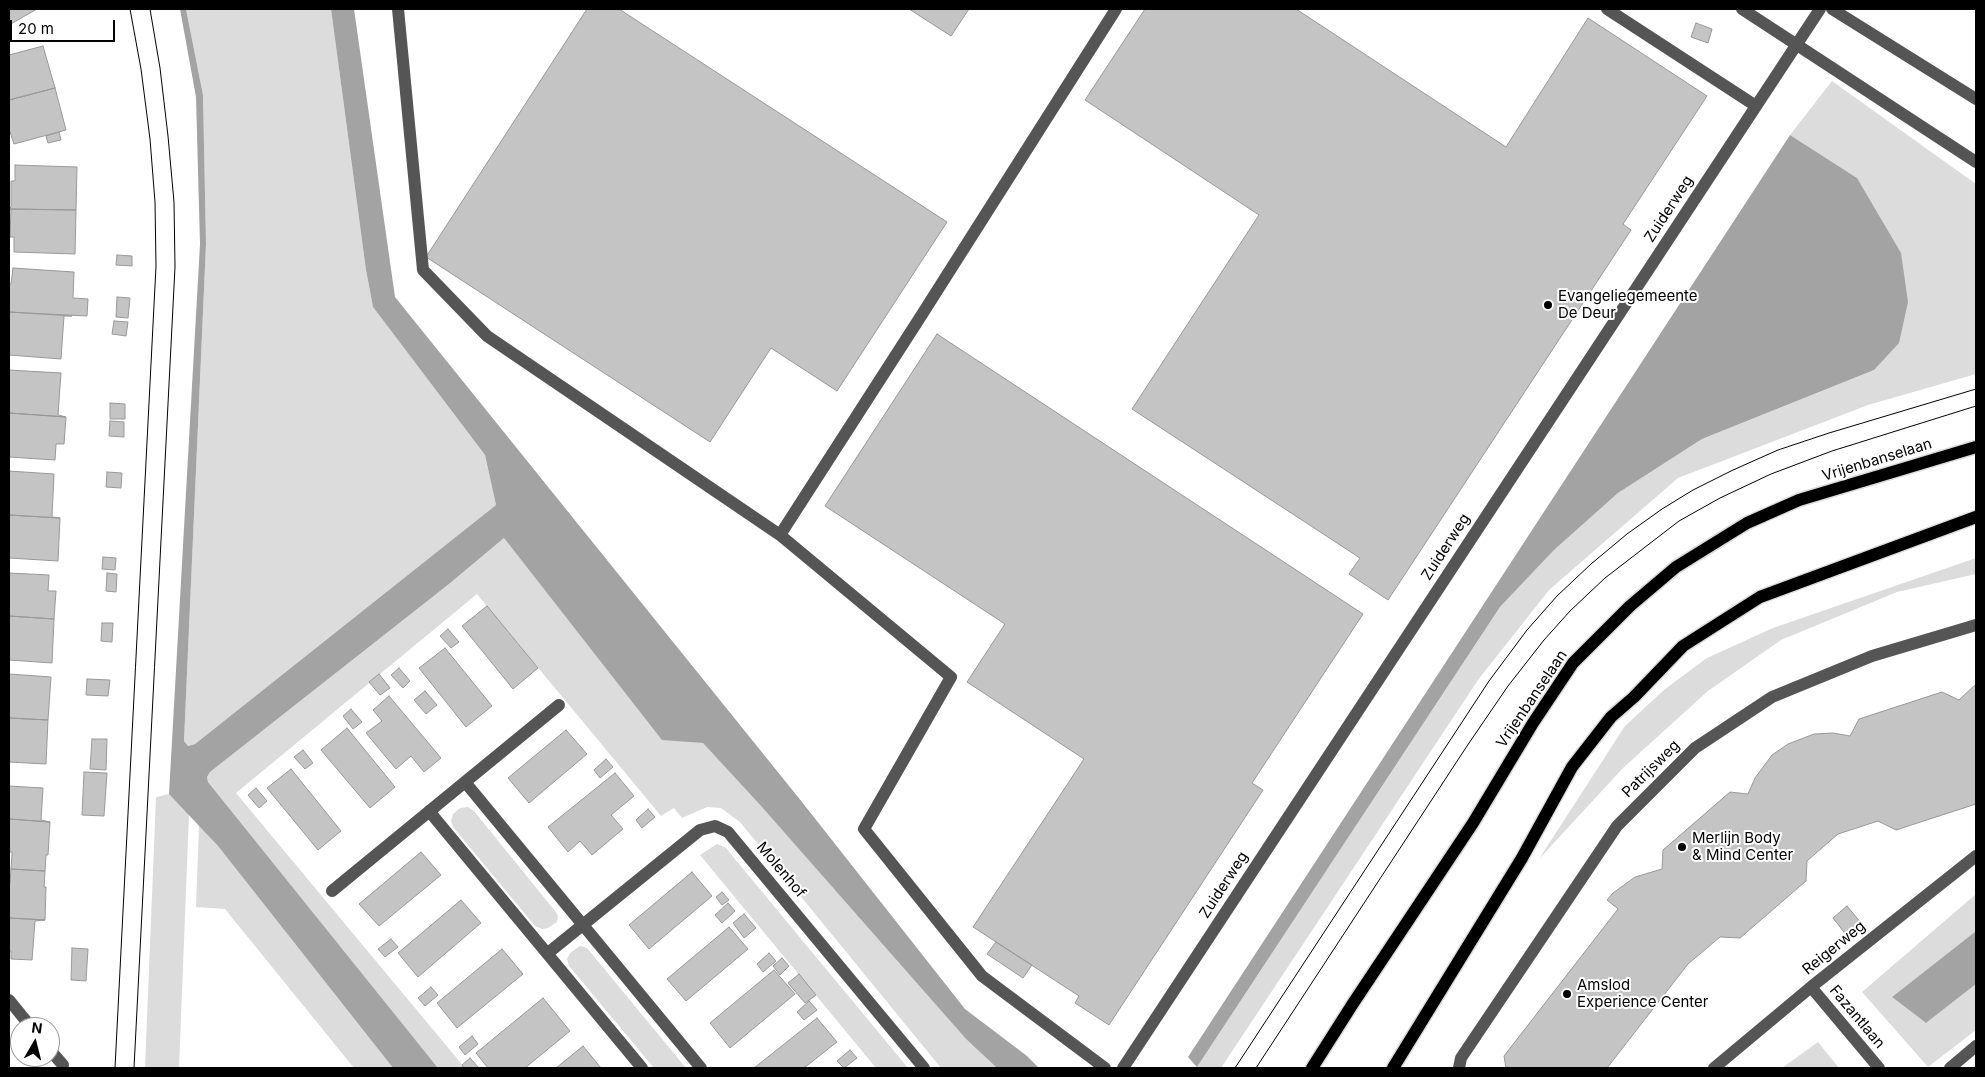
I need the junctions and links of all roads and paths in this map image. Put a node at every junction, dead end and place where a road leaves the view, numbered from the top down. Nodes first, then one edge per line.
1 (398, 9) edge
2 (1116, 9) edge
3 (1607, 9) edge
4 (1742, 9) edge
5 (1820, 9) edge
6 (1832, 9) edge
7 (1796, 43) junction
8 (1976, 99) edge
9 (1756, 106) junction
10 (1976, 162) edge
11 (1976, 447) edge
12 (1976, 517) edge
13 (780, 535) junction
14 (1976, 625) edge
15 (559, 705) dead end
16 (465, 782) junction
17 (429, 811) junction
18 (1976, 856) edge
19 (332, 891) dead end
20 (582, 925) junction
21 (548, 953) junction
22 (1811, 987) junction
23 (9, 1000) edge
24 (23, 1017) edge
25 (1976, 1046) edge
26 (60, 1062) edge
27 (63, 1065) dead end
28 (642, 1068) edge
29 (701, 1068) edge
30 (924, 1068) edge
31 (1105, 1068) edge
32 (1123, 1068) edge
33 (1312, 1068) edge
34 (1393, 1068) edge
35 (1459, 1068) edge
36 (1714, 1068) edge
37 (1879, 1068) edge
38 (1950, 1068) edge

1 - 13 street
2 - 13 street
3 - 9 street
4 - 7 street
5 - 7 street, Zuiderweg
6 - 8 street
7 - 9 street, Zuiderweg
7 - 10 street
9 - 32 street, Zuiderweg
11 - 33 main road, Vrijenbanselaan
12 - 34 main road
13 - 31 street
14 - 35 street, Patrijsweg
15 - 16 street
16 - 17 street
16 - 20 street
17 - 19 street
17 - 21 street
18 - 22 street, Reigerweg
20 - 21 street, Molenhof
20 - 29 street
20 - 30 street, Molenhof
21 - 28 street
22 - 36 street, Reigerweg
22 - 37 street, Fazantlaan
23 - 24 street
25 - 38 street
26 - 27 street

